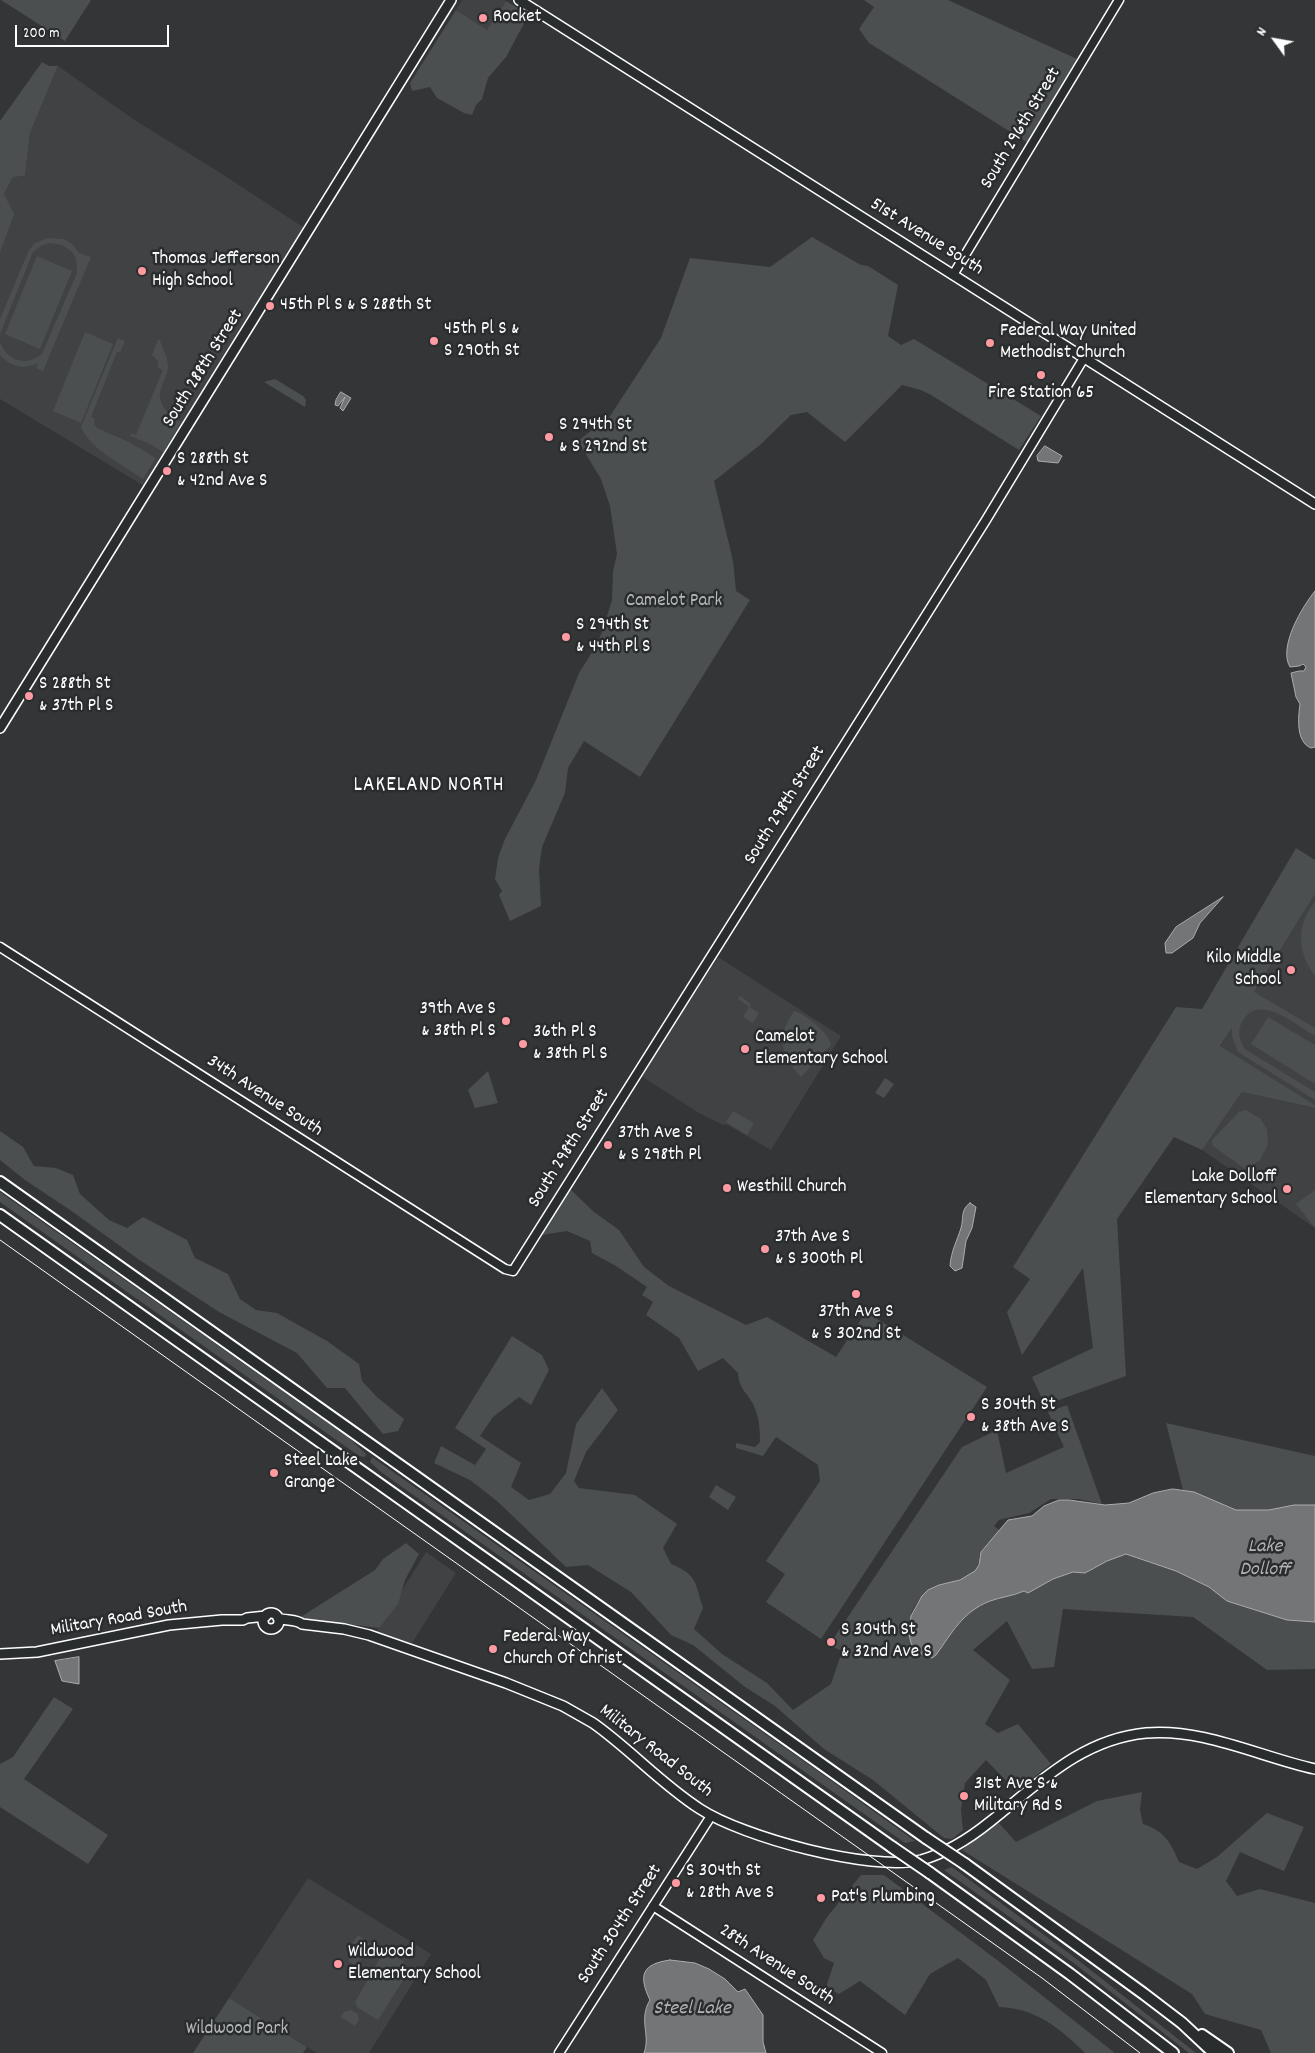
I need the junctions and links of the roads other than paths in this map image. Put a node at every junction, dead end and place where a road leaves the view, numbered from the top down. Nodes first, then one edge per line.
1 (451, 0) edge
2 (519, 0) edge
3 (1119, 0) edge
4 (953, 275) junction
5 (1084, 358) junction
6 (1315, 504) edge
7 (0, 728) edge
8 (0, 947) edge
9 (0, 1182) edge
10 (0, 1215) edge
11 (513, 1270) joint
12 (266, 1616) junction
13 (278, 1618) junction
14 (244, 1620) junction
15 (302, 1624) junction
16 (264, 1626) junction
17 (276, 1628) junction
18 (0, 1654) edge
19 (1315, 1769) edge
20 (712, 1816) junction
21 (653, 1906) junction
22 (1182, 2023) junction
23 (1213, 2051) edge
24 (559, 2053) edge
25 (882, 2053) edge
26 (1173, 2053) edge
27 (1228, 2053) edge

1 - 7 main road, South 288th Street
2 - 4 main road, 51st Avenue South
3 - 4 street, South 296th Street
4 - 5 main road, 51st Avenue South
5 - 6 main road, 51st Avenue South
5 - 11 street, South 298th Street
8 - 11 street, 34th Avenue South
9 - 22 highway, bridge
10 - 26 highway, bridge
12 - 13 main road
12 - 14 main road, Military Road South
12 - 16 main road
13 - 15 main road, Military Road South
13 - 17 main road
14 - 16 main road, Military Road South
14 - 18 main road, Military Road South
15 - 17 main road, Military Road South
15 - 20 main road, Military Road South
16 - 17 main road
19 - 20 main road, Military Road South
20 - 21 street, South 304th Street
21 - 24 street, South 304th Street
21 - 25 street, 28th Avenue South
22 - 23 highway
22 - 27 highway

